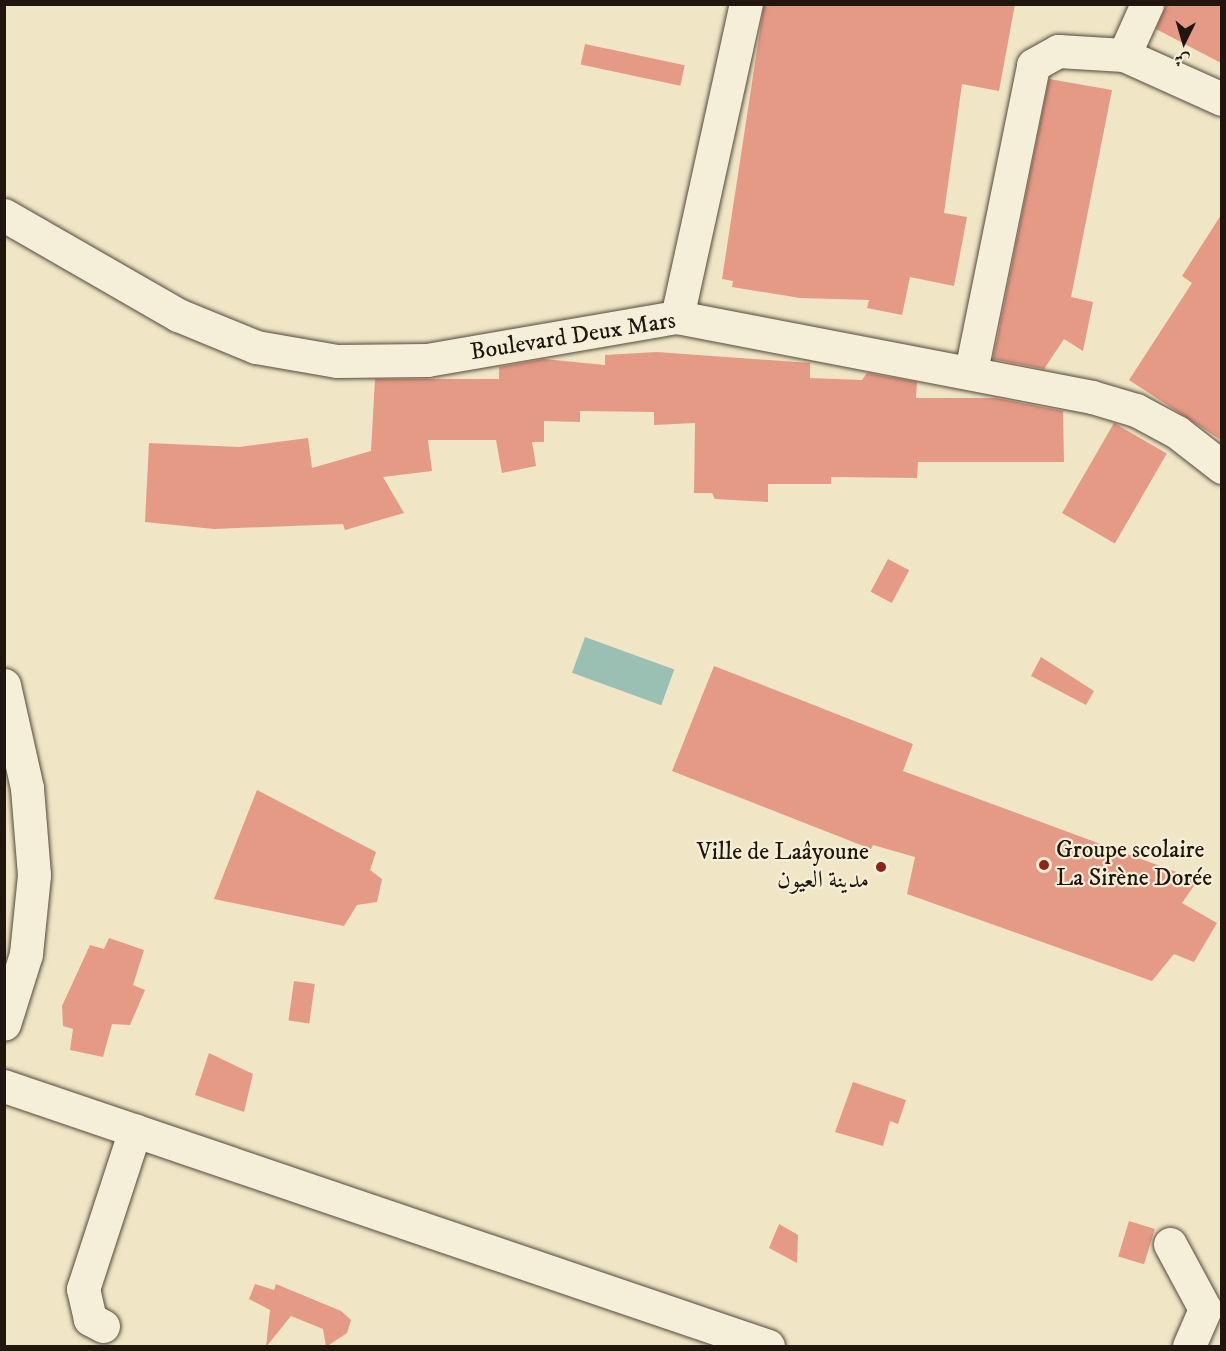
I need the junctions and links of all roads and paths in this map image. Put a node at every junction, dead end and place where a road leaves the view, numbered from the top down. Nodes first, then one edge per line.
1 (746, 4) edge
2 (1147, 4) edge
3 (1124, 55) junction
4 (1221, 99) edge
5 (4, 215) edge
6 (677, 317) junction
7 (971, 372) junction
8 (1221, 467) edge
9 (4, 685) edge
10 (4, 1024) edge
11 (4, 1086) edge
12 (135, 1130) junction
13 (1170, 1244) dead end
14 (103, 1326) dead end
15 (768, 1347) edge
16 (1190, 1347) edge

1 - 6 street
2 - 3 street
3 - 4 street
3 - 7 street
5 - 6 street, Boulevard Deux Mars
6 - 7 street, Boulevard Deux Mars
7 - 8 street, Boulevard Deux Mars
9 - 10 street
11 - 12 street
12 - 14 street
12 - 15 street
13 - 16 street

